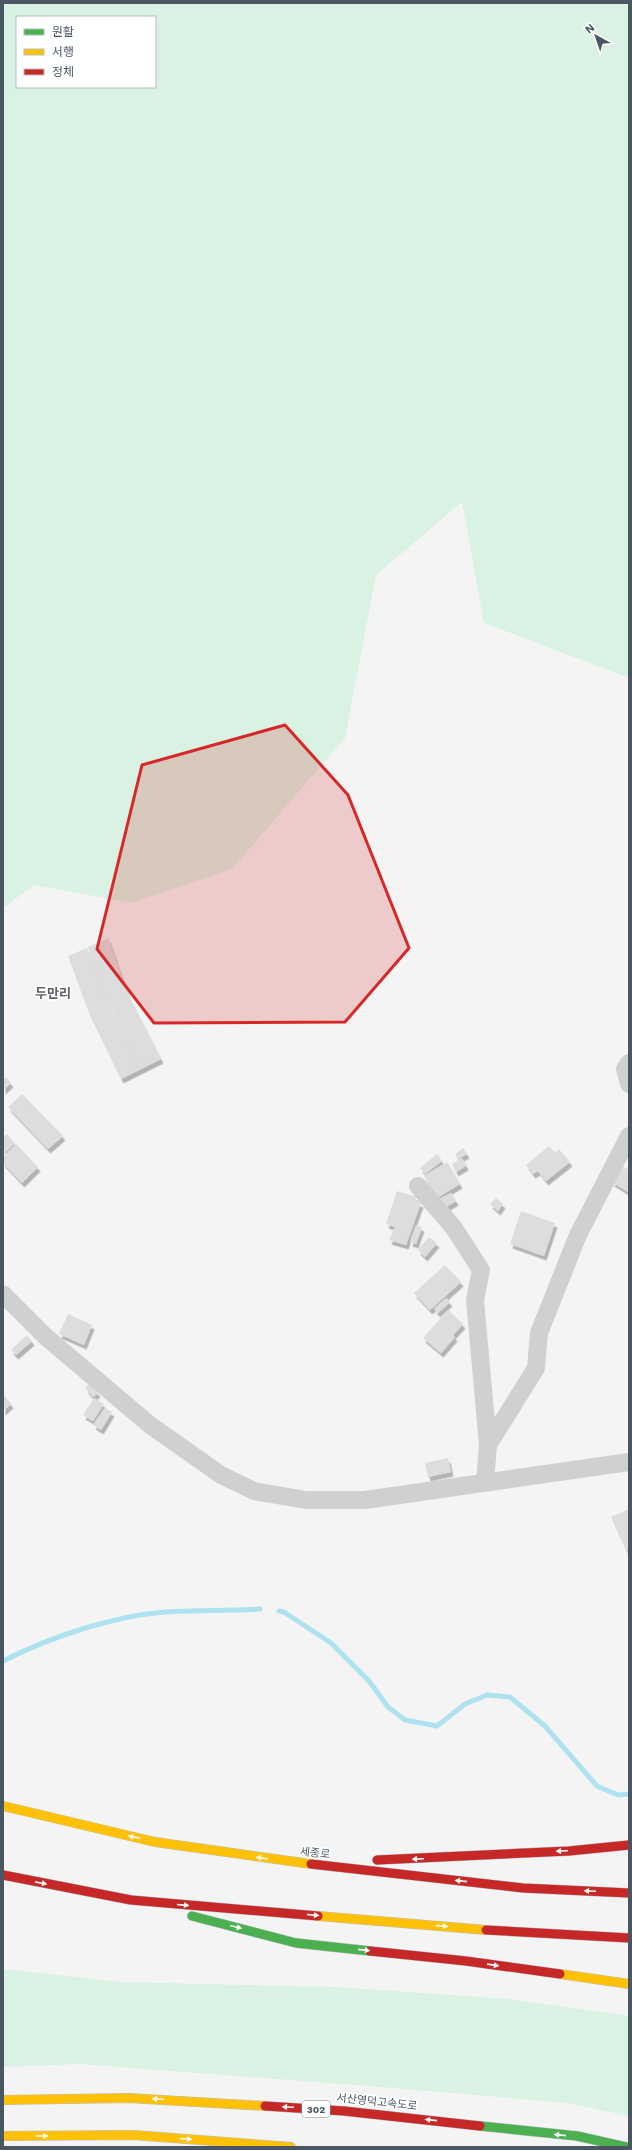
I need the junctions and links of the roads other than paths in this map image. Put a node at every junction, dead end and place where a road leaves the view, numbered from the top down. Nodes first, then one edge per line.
1 (629, 1063) edge
2 (629, 1084) edge
3 (629, 1136) edge
4 (418, 1186) dead end
5 (3, 1294) edge
6 (488, 1445) junction
7 (629, 1462) edge
8 (485, 1483) junction
9 (3, 1806) edge
10 (629, 1845) edge
11 (283, 1861) junction
12 (3, 1875) edge
13 (629, 1893) edge
14 (131, 1900) junction
15 (629, 1938) edge
16 (629, 1984) edge
17 (3, 2100) edge
18 (3, 2136) edge
19 (576, 2136) junction
20 (629, 2143) edge
21 (291, 2147) edge
22 (626, 2147) edge

1 - 2 street
3 - 6 street
4 - 6 street
5 - 8 street
6 - 8 street
7 - 8 street
11 -> 9 highway, 세종로
10 -> 11 highway
13 -> 11 highway, 세종로
12 -> 14 highway
14 -> 15 highway
14 -> 16 highway
19 -> 17 highway, 서산영덕고속도로 / 302
18 -> 21 highway
19 - 20 highway
19 - 22 highway, 서산영덕고속도로 / 302

